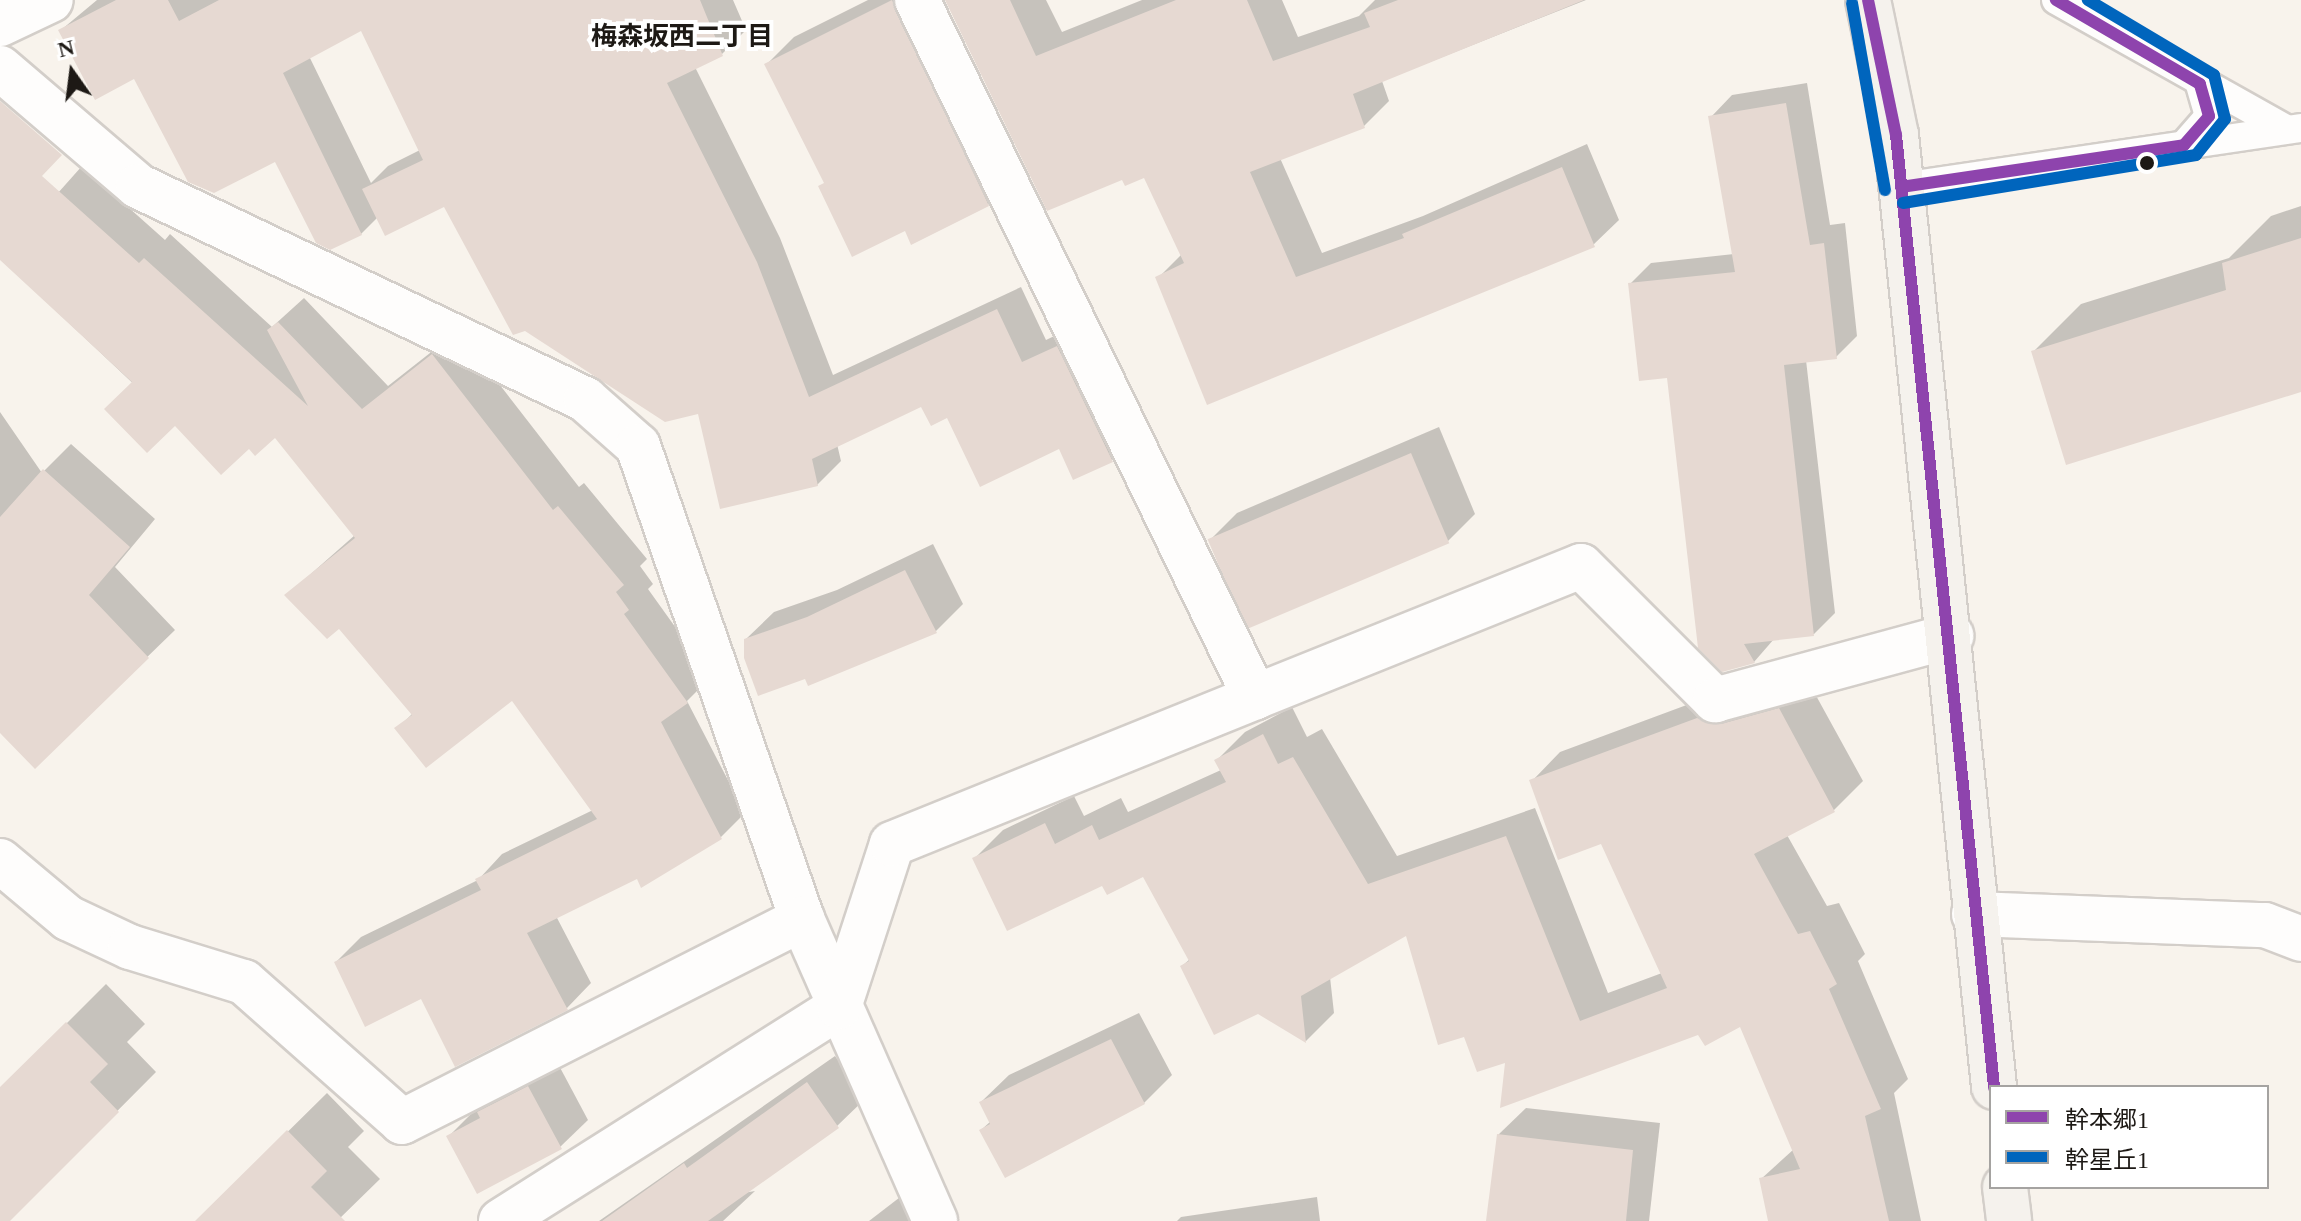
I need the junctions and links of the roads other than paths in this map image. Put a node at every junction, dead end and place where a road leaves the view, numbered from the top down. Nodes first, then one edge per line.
1 (51, 0) edge
2 (917, 0) edge
3 (1868, 0) edge
4 (2056, 0) edge
5 (0, 24) edge
6 (0, 68) edge
7 (2200, 84) junction
8 (2293, 129) edge
9 (2184, 145) junction
10 (1901, 187) junction
11 (1951, 636) junction
12 (1255, 697) junction
13 (0, 861) edge
14 (1974, 914) junction
15 (802, 919) junction
16 (2301, 939) edge
17 (839, 1007) junction
18 (1994, 1085) edge
19 (2005, 1189) edge
20 (501, 1221) edge
21 (935, 1221) edge
22 (2009, 1221) edge

1 - 5 street
2 - 12 street
3 - 10 main road
4 - 7 lane
6 - 15 street
7 - 8 lane
7 - 9 lane
8 - 9 lane
9 - 10 lane
10 - 11 main road
11 - 12 street
11 - 14 main road
12 - 17 street
13 - 15 street
14 - 16 street
14 - 18 main road
15 - 17 street
17 - 20 street
17 - 21 street
19 - 22 main road

